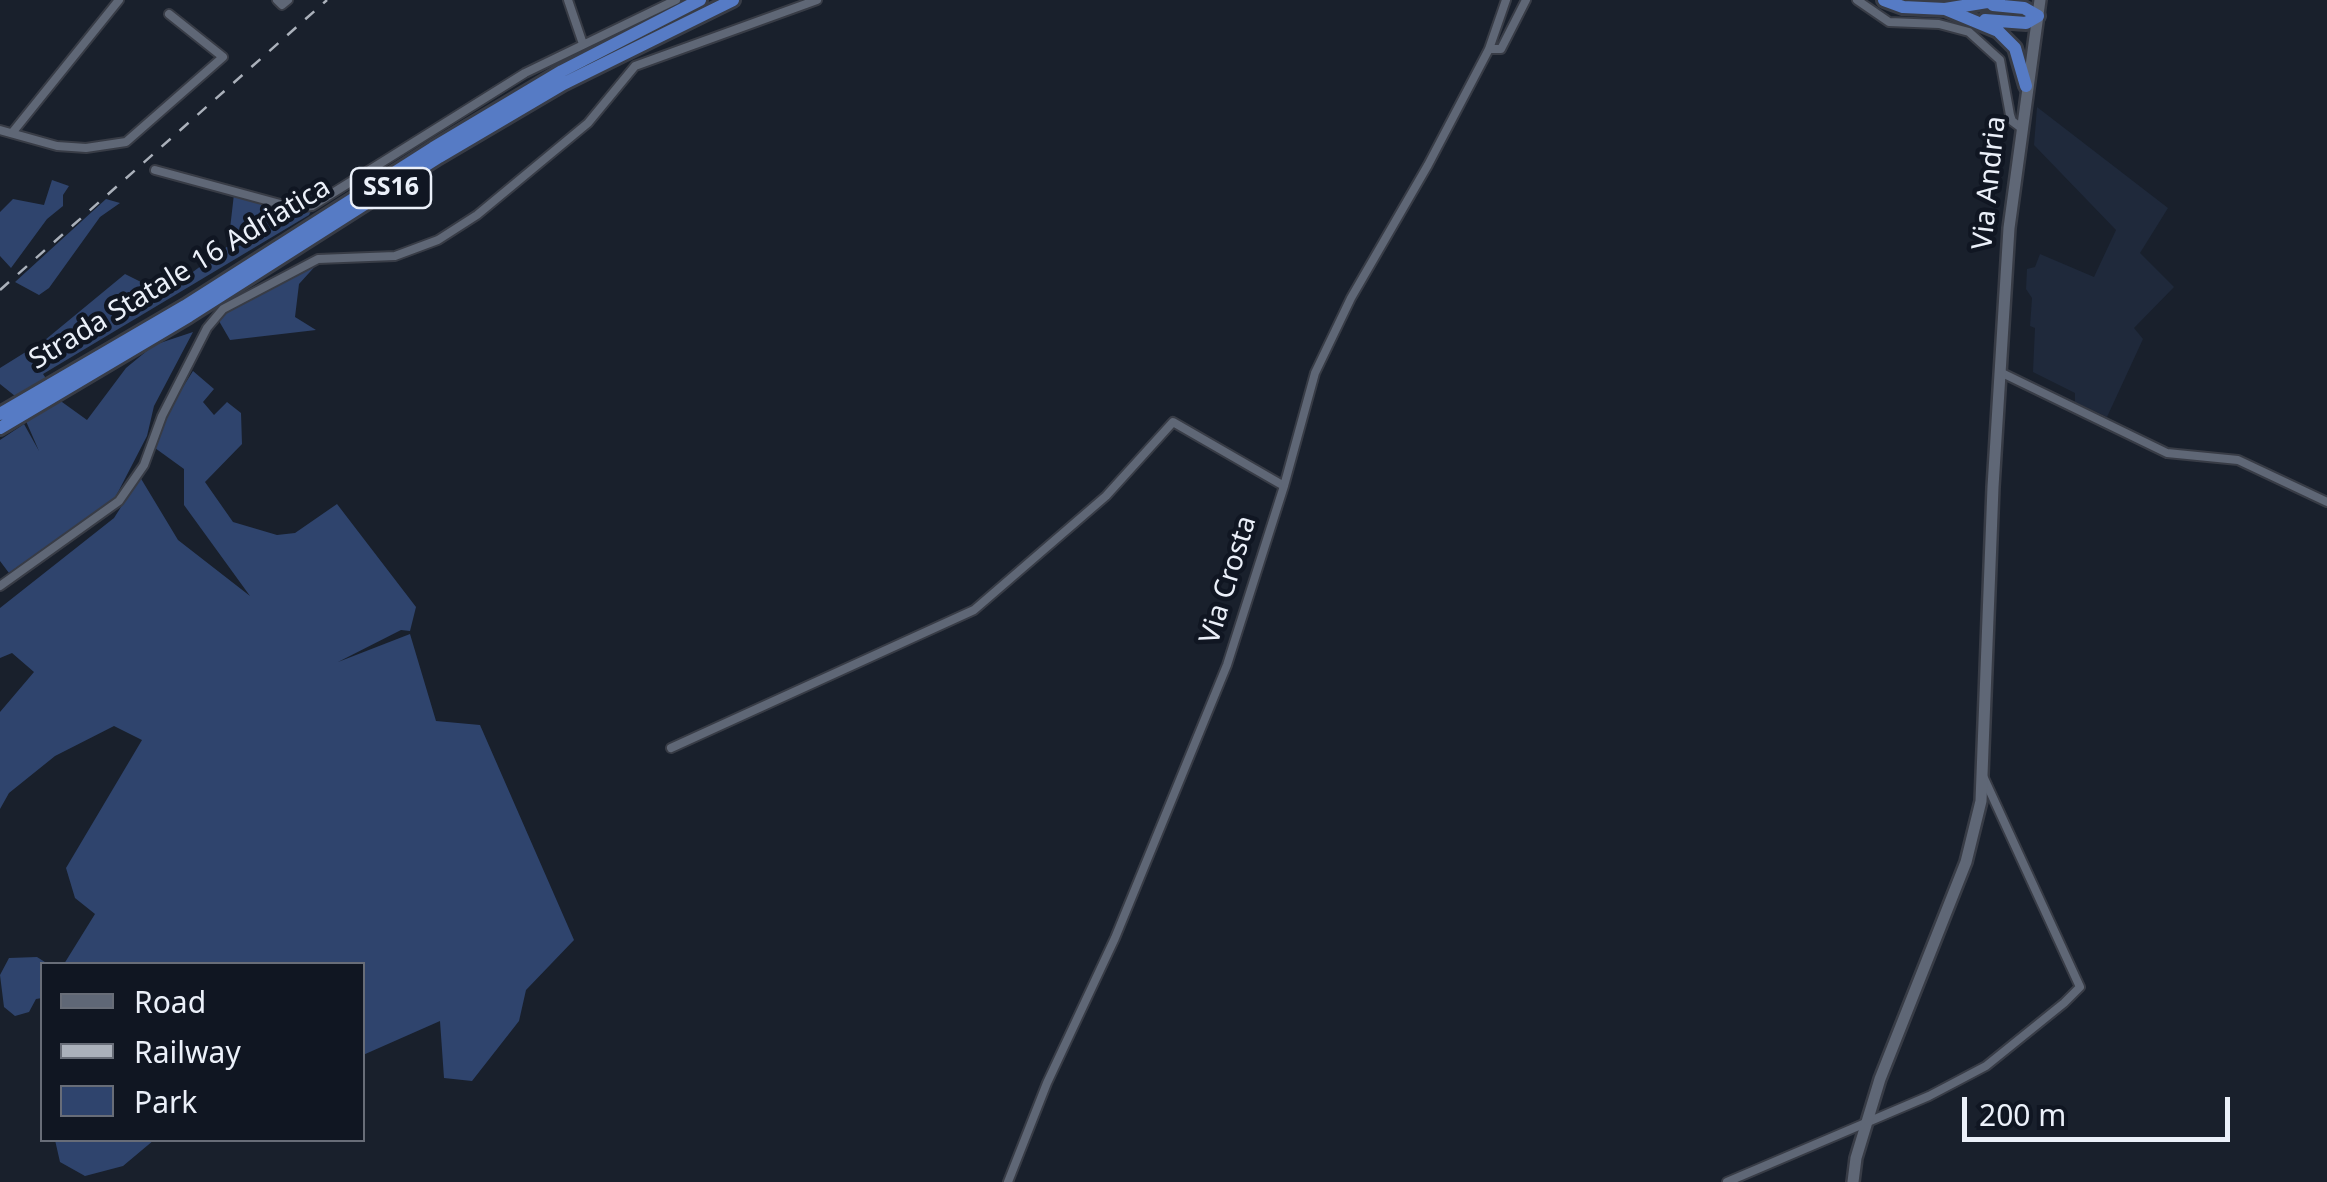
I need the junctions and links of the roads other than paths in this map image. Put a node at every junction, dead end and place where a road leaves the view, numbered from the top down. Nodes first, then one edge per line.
1 (119, 0) edge
2 (277, 0) edge
3 (288, 0) edge
4 (568, 0) edge
5 (676, 0) edge
6 (700, 0) edge
7 (732, 0) edge
8 (817, 0) edge
9 (1506, 0) edge
10 (1526, 0) edge
11 (1857, 0) edge
12 (1884, 0) edge
13 (2000, 0) edge
14 (2040, 0) edge
15 (1974, 12) junction
16 (169, 14) dead end
17 (2038, 16) junction
18 (583, 44) junction
19 (1490, 49) junction
20 (2026, 86) junction
21 (2020, 127) junction
22 (0, 130) edge
23 (12, 133) junction
24 (154, 170) dead end
25 (2000, 372) junction
26 (55, 388) junction
27 (20, 408) junction
28 (0, 414) edge
29 (0, 428) edge
30 (1284, 486) junction
31 (2327, 502) edge
32 (0, 586) edge
33 (671, 748) dead end
34 (1983, 776) junction
35 (1867, 1122) junction
36 (1008, 1182) edge
37 (1727, 1182) edge
38 (1853, 1182) edge

1 - 23 street
2 - 3 street
4 - 18 street
5 - 18 street
6 - 26 highway, Strada Statale 16 Adriatica / SS16
7 - 26 highway, Strada Statale 16 Adriatica / SS16
8 - 32 street
9 - 19 street, Via Crosta
10 - 19 street
11 - 21 street
12 - 15 highway
13 - 15 highway
14 - 17 main road, Via Andria
15 - 17 highway
15 - 20 highway
16 - 23 street
17 - 20 main road, Via Andria
18 - 24 street
19 - 30 street, Via Crosta
20 - 21 main road, Via Andria
21 - 25 main road, Via Andria
22 - 23 street
25 - 31 street
25 - 34 main road, Via Andria
26 - 27 highway, Strada Statale 16 Adriatica / SS16
27 - 28 highway, Strada Statale 16 Adriatica / SS16
27 - 29 highway, Strada Statale 16 Adriatica / SS16
30 - 33 street
30 - 36 street, Via Crosta
34 - 35 main road, Via Andria
34 - 35 street
35 - 37 street
35 - 38 main road, Via Andria

